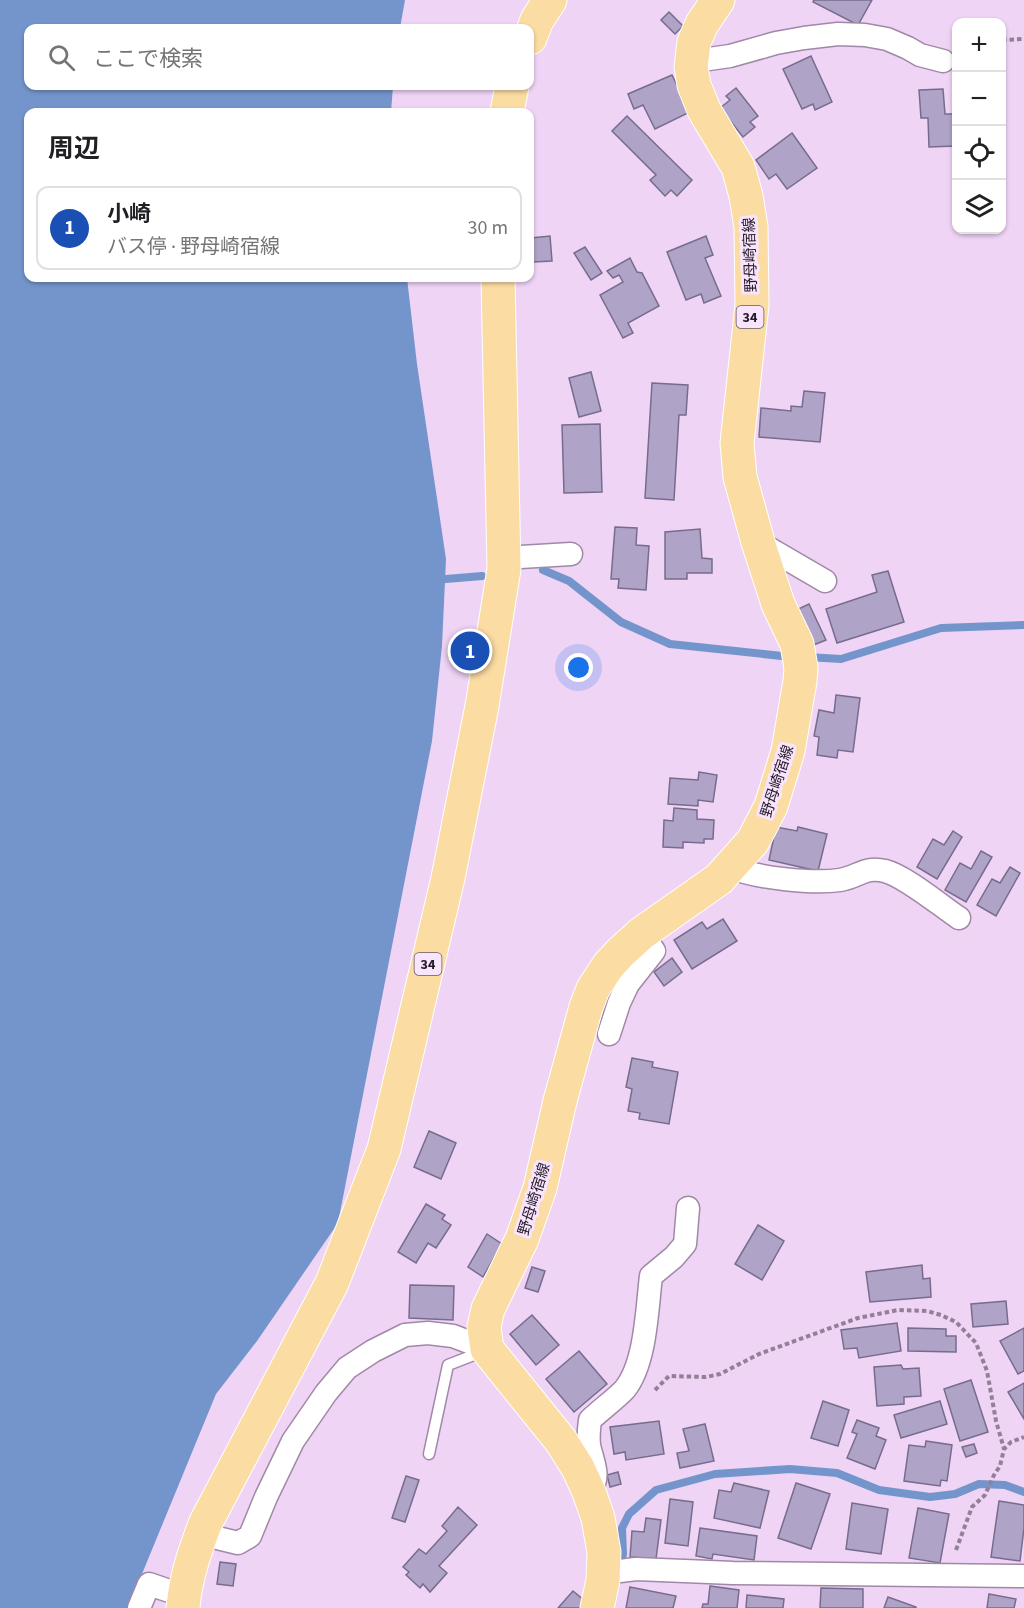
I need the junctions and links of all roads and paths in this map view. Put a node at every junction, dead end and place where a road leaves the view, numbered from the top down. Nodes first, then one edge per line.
1 (550, 0) edge
2 (718, 0) edge
3 (534, 28) edge
4 (1024, 39) edge
5 (1006, 40) edge
6 (691, 55) junction
7 (943, 61) dead end
8 (511, 90) edge
9 (508, 108) edge
10 (498, 282) edge
11 (758, 542) junction
12 (570, 554) dead end
13 (504, 558) junction
14 (825, 581) dead end
15 (730, 867) junction
16 (959, 918) dead end
17 (642, 933) junction
18 (609, 1034) dead end
19 (688, 1208) dead end
20 (487, 1349) junction
21 (619, 1394) junction
22 (1024, 1437) edge
23 (1004, 1449) junction
24 (429, 1454) dead end
25 (589, 1492) junction
26 (201, 1534) junction
27 (604, 1573) junction
28 (947, 1575) junction
29 (1024, 1576) edge
30 (184, 1602) edge
31 (139, 1608) edge
32 (597, 1608) edge

1 - 3 main road
2 - 6 main road, 野母崎宿線 / 34
4 - 5 path
6 - 7 street
6 - 11 main road, 野母崎宿線 / 34
8 - 9 main road
10 - 13 main road, 34
11 - 14 street
11 - 15 main road, 野母崎宿線 / 34
12 - 13 street
13 - 26 main road, 34
15 - 16 street
15 - 17 main road, 野母崎宿線 / 34
17 - 18 street
17 - 20 main road, 野母崎宿線 / 34
19 - 21 street
20 - 24 lane
20 - 25 main road
20 - 26 street
21 - 23 path
21 - 25 street
22 - 23 path
23 - 28 path
25 - 27 main road
26 - 30 main road, 34
27 - 28 street
27 - 32 main road
28 - 29 street
30 - 31 street

